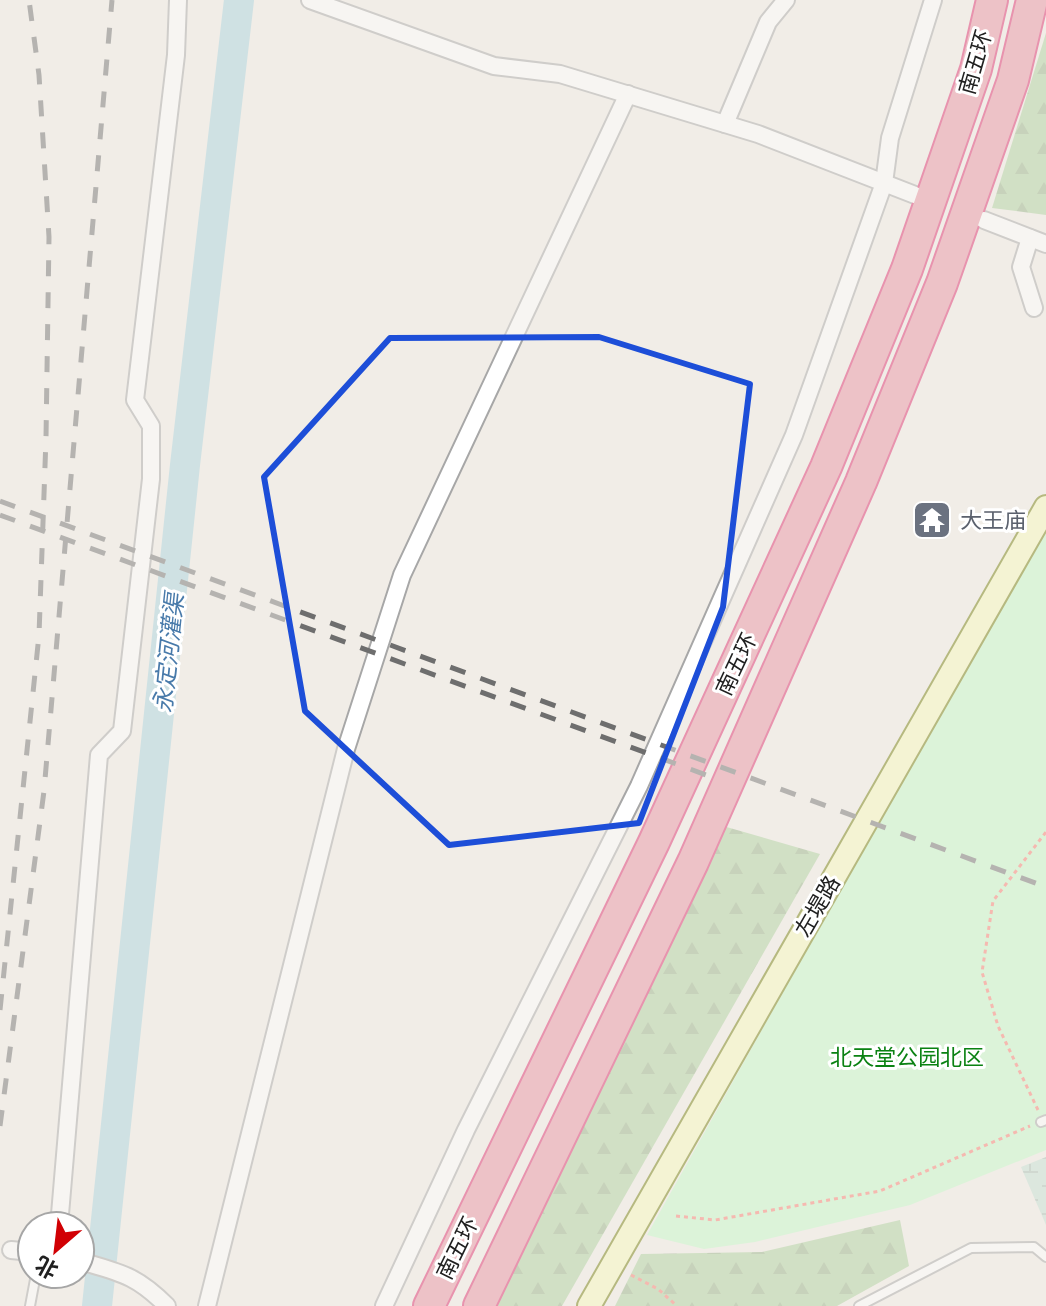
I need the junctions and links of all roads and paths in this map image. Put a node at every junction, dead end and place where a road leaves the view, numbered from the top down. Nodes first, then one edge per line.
1 (178, 0) edge
2 (310, 0) edge
3 (786, 0) edge
4 (933, 0) edge
5 (992, 0) edge
6 (1032, 0) edge
7 (628, 94) junction
8 (725, 124) junction
9 (884, 183) junction
10 (915, 195) dead end
11 (984, 220) dead end
12 (1041, 238) edge
13 (1034, 308) dead end
14 (1046, 507) edge
15 (1046, 832) edge
16 (1043, 1121) edge
17 (60, 1210) edge
18 (676, 1216) dead end
19 (11, 1250) dead end
20 (16, 1250) edge
21 (1046, 1257) edge
22 (96, 1265) edge
23 (624, 1272) dead end
24 (167, 1306) edge
25 (207, 1306) edge
26 (384, 1306) edge
27 (429, 1306) edge
28 (479, 1306) edge
29 (589, 1306) edge
30 (677, 1306) edge
31 (859, 1306) edge

1 - 17 street
2 - 7 street
3 - 8 street
4 - 9 street
5 - 27 highway, 南五环
6 - 28 highway, 南五环
7 - 8 street
7 - 25 street
8 - 9 street
9 - 10 street
9 - 26 street
11 - 12 street
12 - 13 street
14 - 29 main road, 左堤路
15 - 16 path
16 - 18 path
19 - 20 street
21 - 31 lane
22 - 24 street
23 - 30 path

